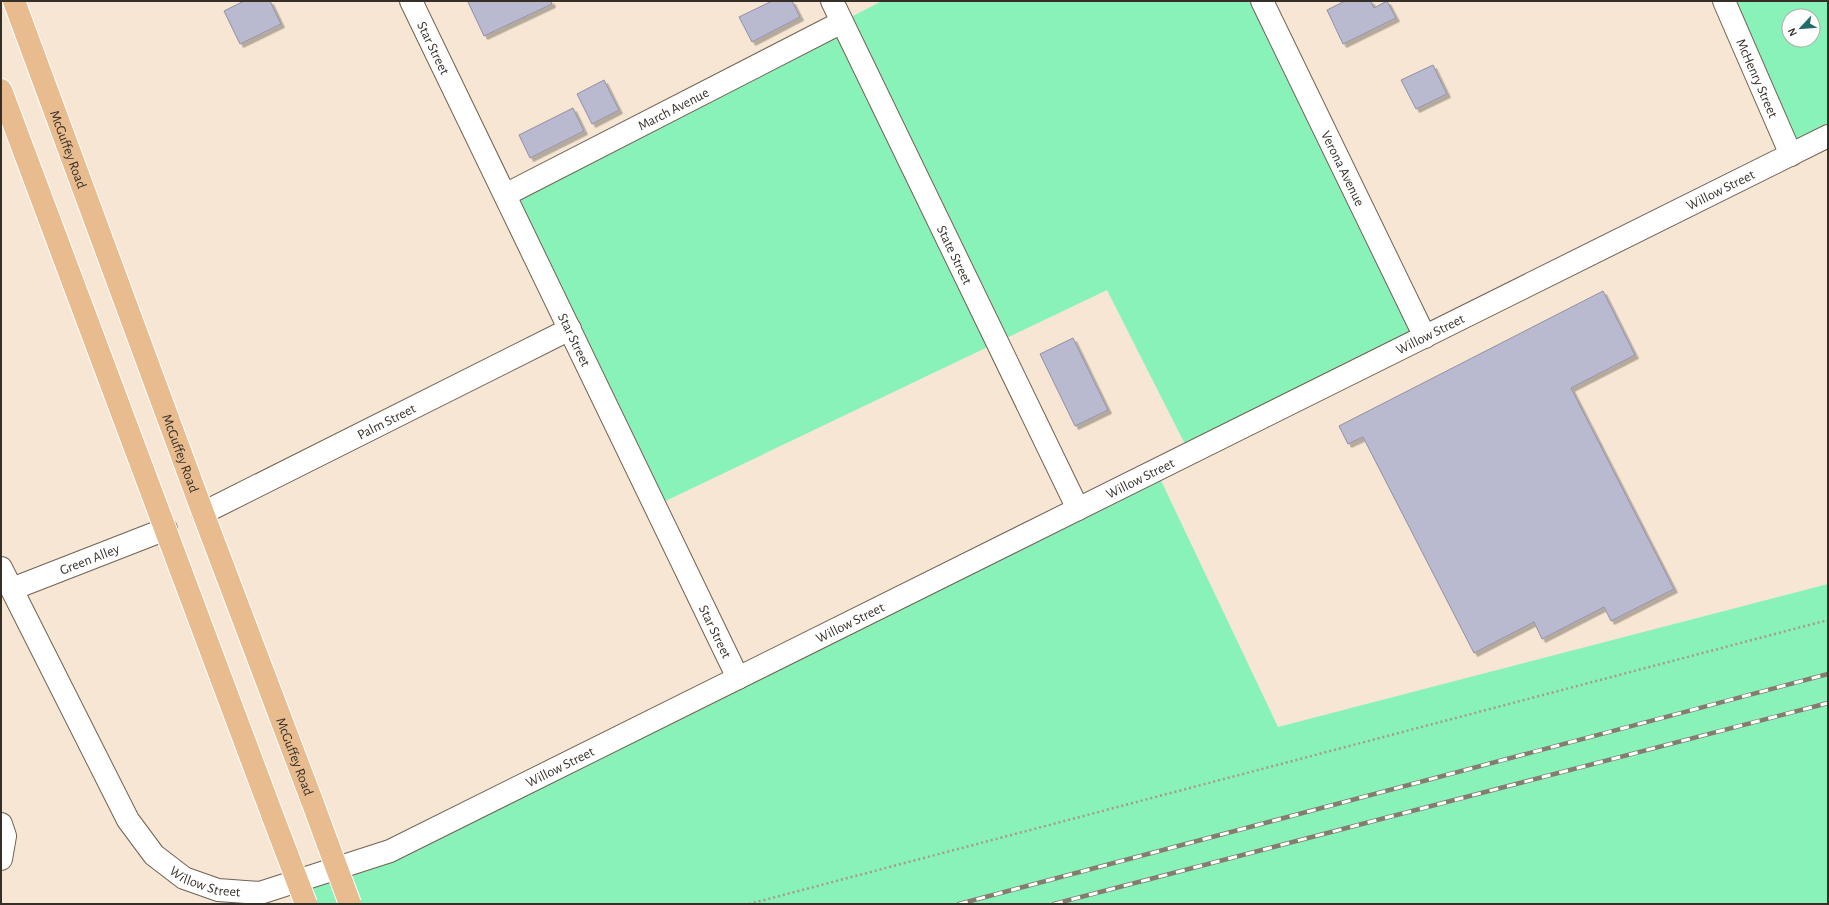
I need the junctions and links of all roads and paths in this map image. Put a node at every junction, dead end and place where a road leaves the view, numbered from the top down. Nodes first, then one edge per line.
1 (14, 1) edge
2 (411, 1) edge
3 (832, 1) edge
4 (1262, 1) edge
5 (1724, 1) edge
6 (842, 22) junction
7 (1, 90) edge
8 (1828, 136) edge
9 (1791, 155) junction
10 (505, 195) junction
11 (570, 329) junction
12 (1425, 336) junction
13 (1078, 509) junction
14 (203, 513) junction
15 (166, 529) junction
16 (1, 568) edge
17 (12, 589) junction
18 (1828, 620) edge
19 (738, 678) junction
20 (1, 824) edge
21 (1, 859) edge
22 (306, 904) edge
23 (350, 904) edge
24 (749, 904) edge

1 - 14 main road, McGuffey Road
2 - 10 street, Star Street
3 - 6 street, State Street
4 - 12 street, Verona Avenue
5 - 9 street, McHenry Street
6 - 10 street, March Avenue
6 - 13 street, State Street
7 - 15 main road
8 - 9 street, Willow Street
9 - 12 street, Willow Street
10 - 11 street, Star Street
11 - 14 street, Palm Street
11 - 19 street, Star Street
12 - 13 street, Willow Street
13 - 19 street, Willow Street
14 - 23 main road, McGuffey Road, bridge
15 - 17 street, Green Alley
15 - 22 main road, bridge
16 - 17 street, Willow Street
17 - 19 street, Willow Street
18 - 24 path
20 - 21 street

